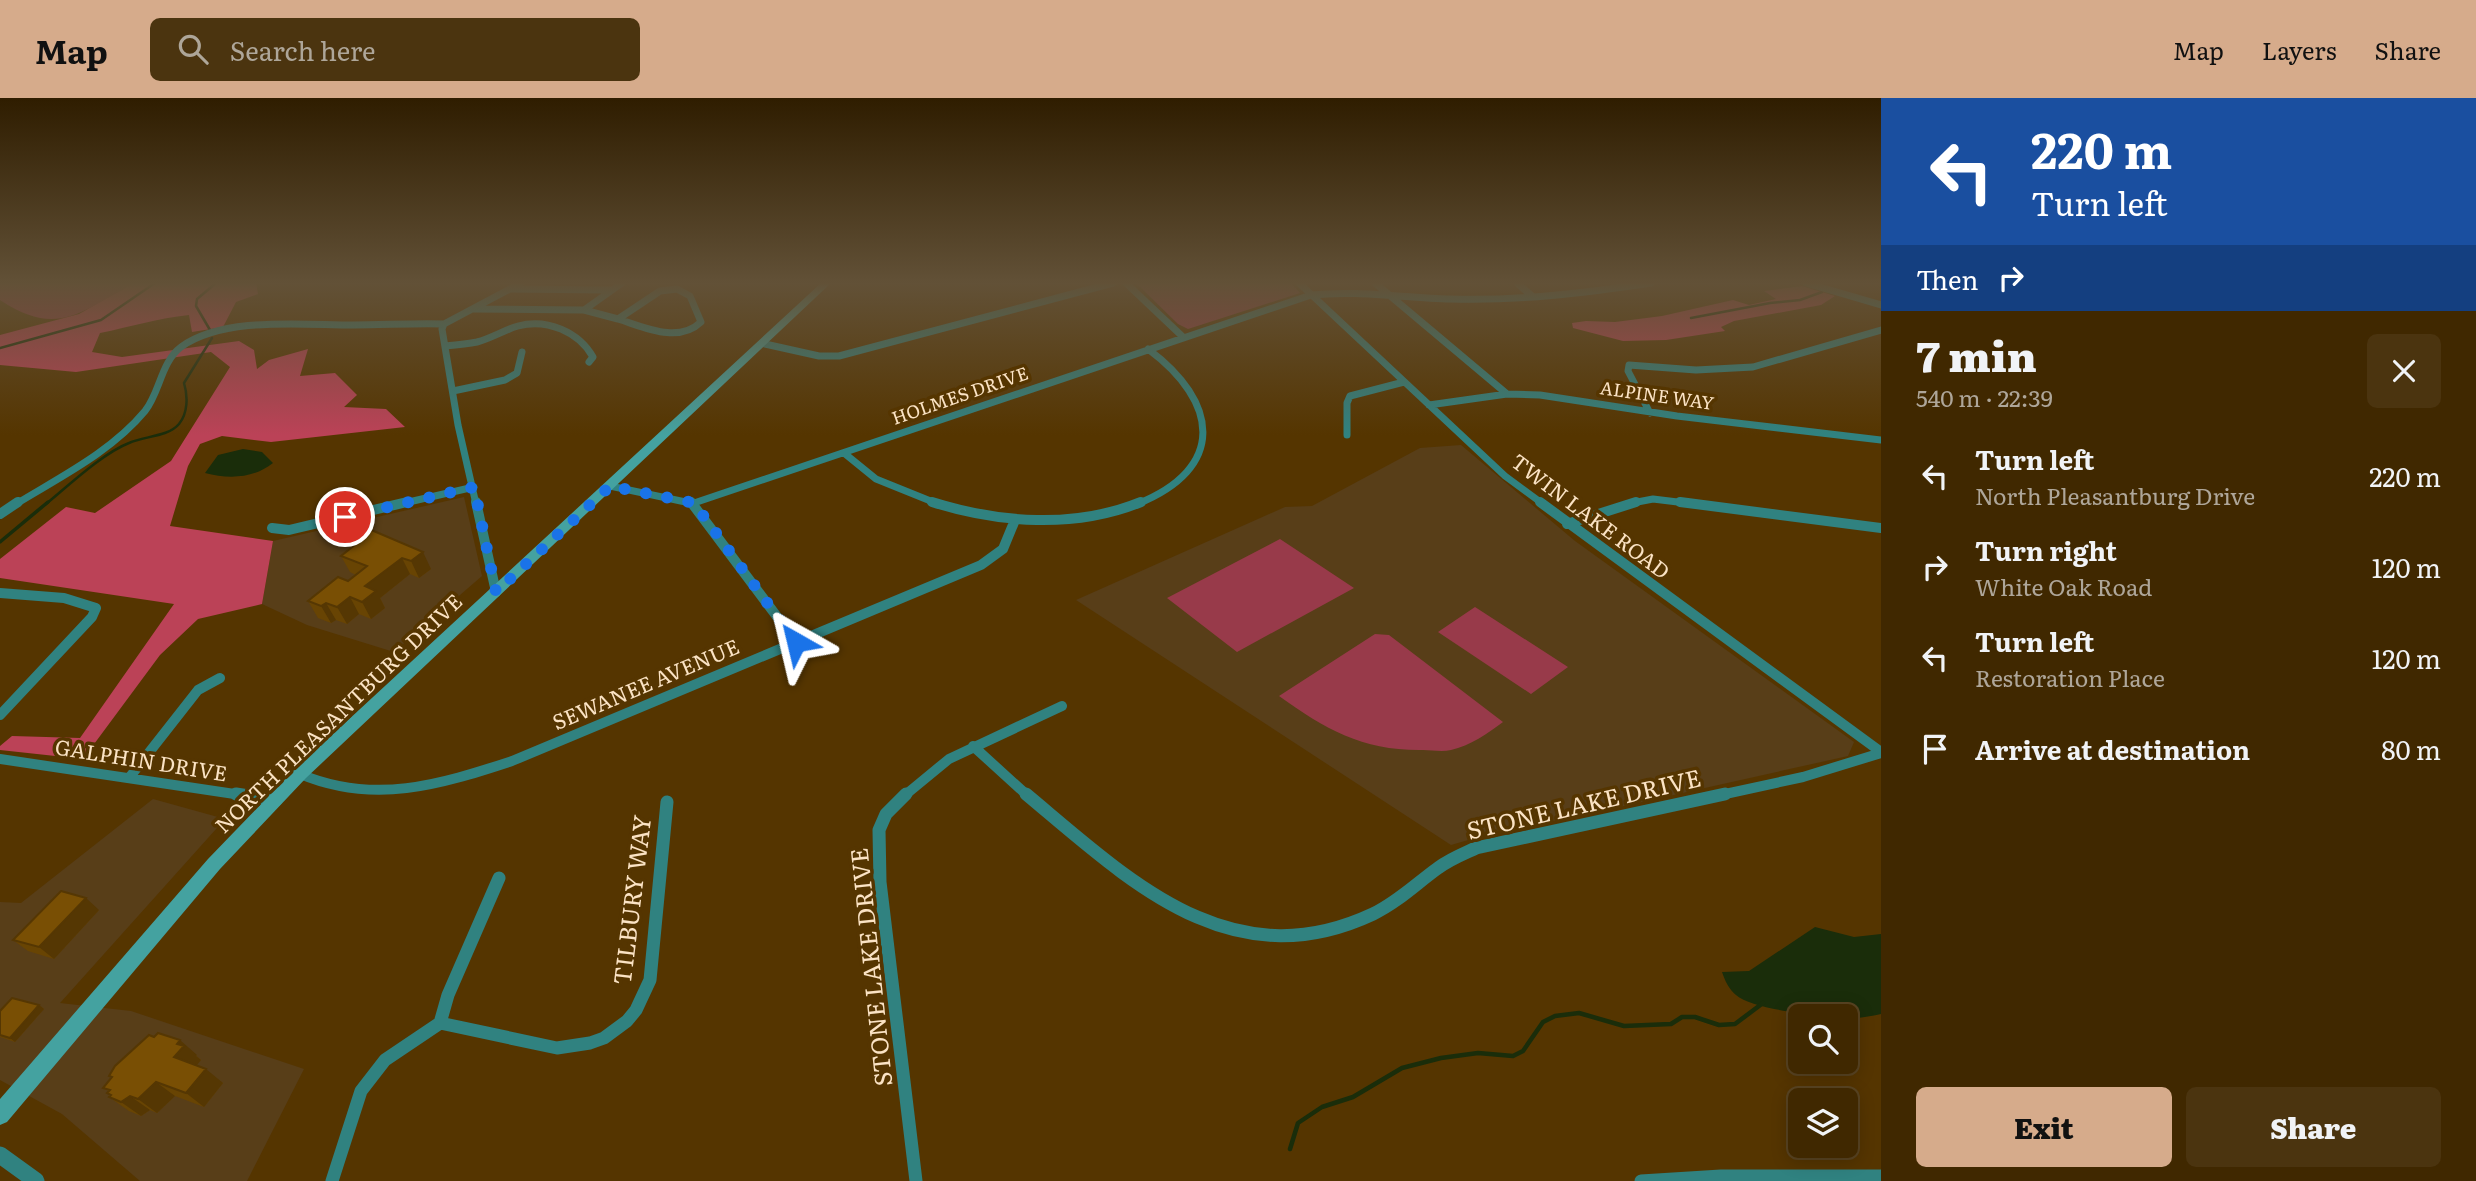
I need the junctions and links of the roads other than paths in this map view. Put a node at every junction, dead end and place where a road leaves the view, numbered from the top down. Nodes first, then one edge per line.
1 (214, 334) edge
2 (444, 334) edge
3 (499, 334) edge
4 (570, 334) edge
5 (776, 334) edge
6 (923, 334) edge
7 (1178, 334) edge
8 (1193, 334) edge
9 (1352, 334) edge
10 (1434, 334) edge
11 (1869, 334) edge
12 (1182, 337) junction
13 (765, 344) junction
14 (445, 346) junction
15 (1148, 349) junction
16 (522, 352) dead end
17 (589, 362) dead end
18 (1404, 382) junction
19 (453, 391) junction
20 (1507, 394) junction
21 (1429, 405) junction
22 (1650, 413) junction
23 (1347, 435) dead end
24 (1881, 440) edge
25 (844, 453) junction
26 (610, 486) junction
27 (474, 487) junction
28 (694, 503) junction
29 (0, 514) edge
30 (1015, 520) junction
31 (1567, 524) junction
32 (272, 528) dead end
33 (1881, 528) edge
34 (496, 592) junction
35 (0, 593) edge
36 (796, 642) junction
37 (220, 678) dead end
38 (1062, 706) dead end
39 (0, 715) edge
40 (973, 746) junction
41 (1881, 752) edge
42 (0, 759) edge
43 (300, 774) junction
44 (129, 778) junction
45 (276, 800) junction
46 (667, 802) dead end
47 (499, 878) dead end
48 (440, 1023) junction
49 (0, 1115) edge
50 (0, 1155) edge
51 (1881, 1176) edge
52 (36, 1181) edge
53 (332, 1181) edge
54 (916, 1181) edge
55 (1642, 1181) edge

1 - 29 street
2 - 14 street
3 - 14 street
4 - 17 street
5 - 13 main road, NORTH PLEASANTBURG DRIVE
6 - 13 street
7 - 12 street
8 - 12 street, HOLMES DRIVE
9 - 18 street, TWIN LAKE ROAD
10 - 20 street
11 - 22 street
12 - 15 street, HOLMES DRIVE
13 - 26 main road, NORTH PLEASANTBURG DRIVE
14 - 19 street
15 - 25 street, HOLMES DRIVE
15 - 30 street
16 - 19 street
18 - 21 street, TWIN LAKE ROAD
18 - 23 street
19 - 27 street
20 - 21 street, ALPINE WAY
20 - 22 street, ALPINE WAY
21 - 31 street, TWIN LAKE ROAD
22 - 24 street, ALPINE WAY
25 - 28 street, HOLMES DRIVE
25 - 30 street
26 - 28 street
26 - 34 main road, NORTH PLEASANTBURG DRIVE
27 - 32 street
27 - 34 street
28 - 36 street
30 - 36 street, SEWANEE AVENUE
31 - 33 street
31 - 41 street, TWIN LAKE ROAD
34 - 43 main road, NORTH PLEASANTBURG DRIVE
35 - 39 street
36 - 43 street, SEWANEE AVENUE
37 - 44 street
38 - 40 street
40 - 41 street, STONE LAKE DRIVE
40 - 54 street, STONE LAKE DRIVE
42 - 44 street, GALPHIN DRIVE
43 - 45 main road, NORTH PLEASANTBURG DRIVE
44 - 45 street, GALPHIN DRIVE
45 - 49 main road, NORTH PLEASANTBURG DRIVE
46 - 48 street, TILBURY WAY
47 - 48 street
48 - 53 street
50 - 52 street
51 - 55 street

